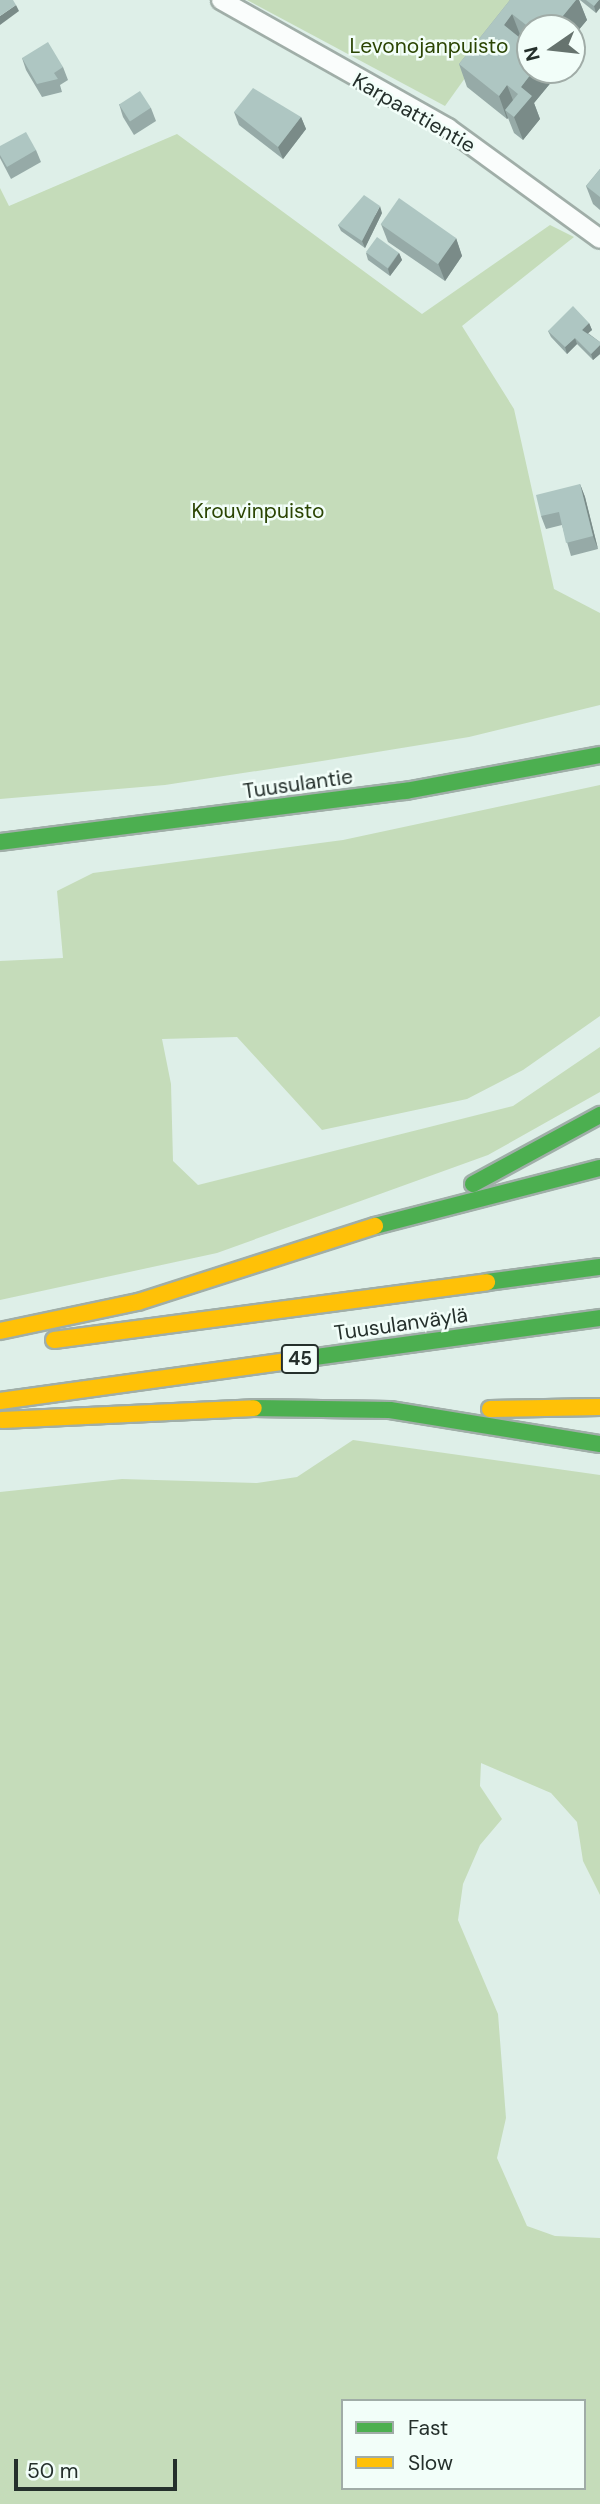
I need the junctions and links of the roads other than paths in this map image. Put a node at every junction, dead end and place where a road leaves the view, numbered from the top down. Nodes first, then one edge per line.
1 (221, 0) edge
2 (600, 239) edge
3 (600, 755) edge
4 (0, 842) edge
5 (600, 1115) edge
6 (600, 1168) edge
7 (421, 1211) junction
8 (600, 1267) edge
9 (600, 1318) edge
10 (0, 1331) edge
11 (0, 1348) edge
12 (0, 1401) edge
13 (600, 1407) edge
14 (390, 1410) junction
15 (0, 1420) edge
16 (600, 1444) edge

1 - 2 street, Karpaattientie
3 - 4 main road, Tuusulantie
5 - 7 main road
6 - 7 main road
7 - 10 main road
8 - 11 main road, Tuusulanväylä
9 - 12 main road, Tuusulanväylä / 45
13 - 14 main road
14 - 15 main road
14 - 16 main road

